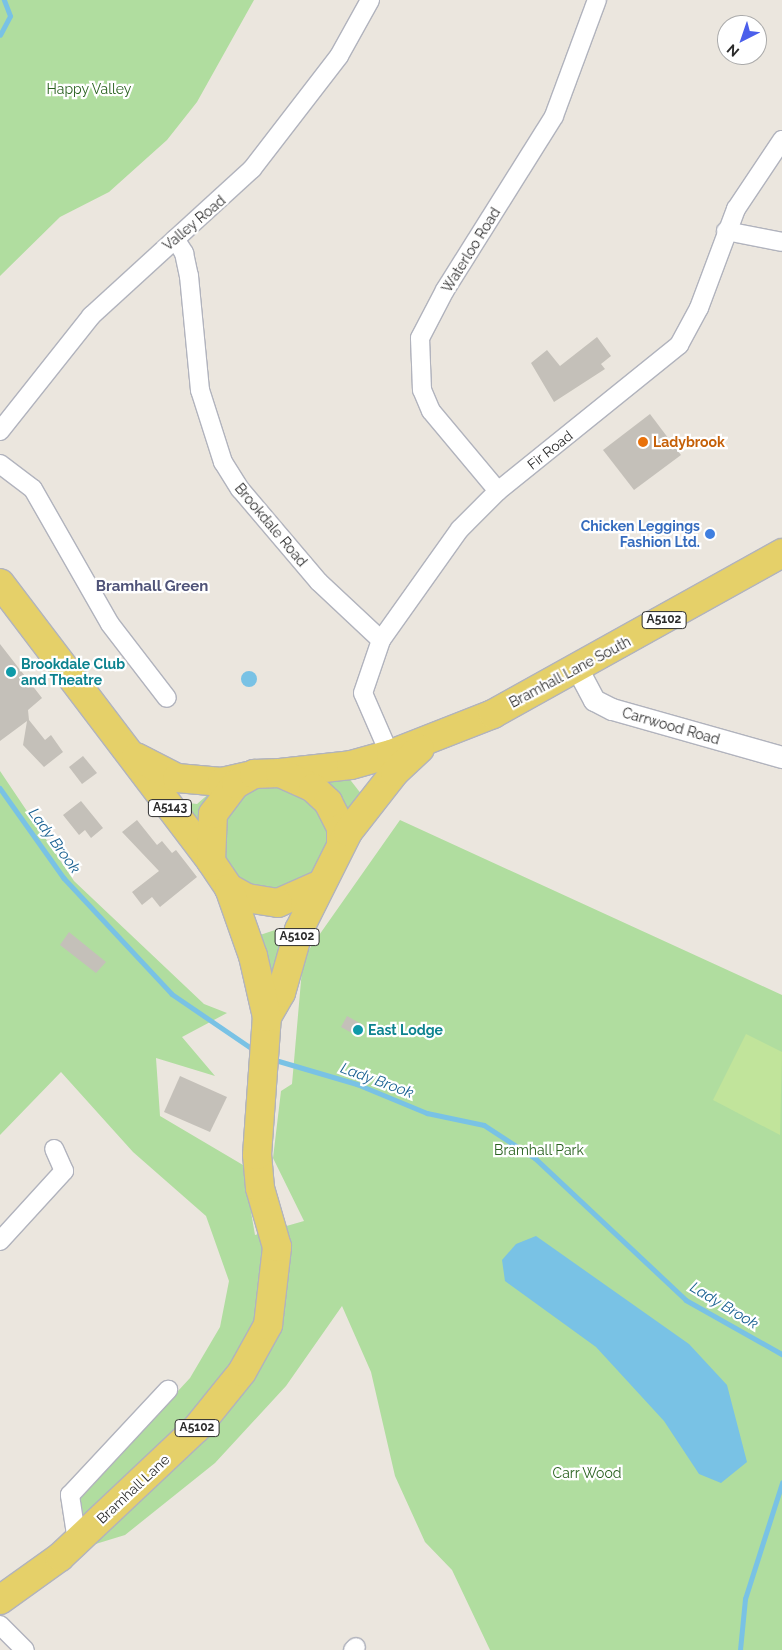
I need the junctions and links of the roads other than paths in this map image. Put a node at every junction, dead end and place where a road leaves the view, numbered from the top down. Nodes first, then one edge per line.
1 (370, 0) edge
2 (597, 0) edge
3 (782, 140) edge
4 (726, 231) junction
5 (175, 239) junction
6 (782, 242) edge
7 (0, 431) edge
8 (0, 464) edge
9 (498, 492) junction
10 (782, 552) edge
11 (0, 582) edge
12 (381, 640) junction
13 (578, 670) junction
14 (167, 698) dead end
15 (130, 754) junction
16 (782, 758) edge
17 (393, 763) junction
18 (267, 774) junction
19 (341, 844) junction
20 (211, 861) junction
21 (321, 884) junction
22 (229, 888) junction
23 (267, 1025) junction
24 (54, 1150) dead end
25 (0, 1241) edge
26 (168, 1390) dead end
27 (77, 1541) junction
28 (0, 1600) edge
29 (0, 1626) edge
30 (24, 1650) edge

1 - 5 street, Valley Road
2 - 9 street, Waterloo Road
3 - 4 street, Fir Road
4 - 6 street
4 - 9 street, Fir Road
5 - 7 street, Valley Road
5 - 12 street, Brookdale Road
8 - 14 street
9 - 12 street, Fir Road
10 - 13 main road, Bramhall Lane South / A5102
11 - 15 main road, A5143
12 - 17 street, Fir Road
13 - 16 street, Carrwood Road
13 - 17 main road, Bramhall Lane South / A5102
15 - 18 main road, A5143
15 - 20 main road, A5143
17 - 18 main road, Bramhall Lane South / A5102
17 - 19 main road
18 - 19 main road
18 - 20 main road, A5143
19 - 21 main road
20 - 22 main road, A5143
21 - 22 main road
21 - 23 main road, A5102
22 - 23 main road, A5102
23 - 27 main road, Bramhall Lane / A5102
24 - 25 street
26 - 27 street
27 - 28 main road, Bramhall Lane / A5102
29 - 30 street

